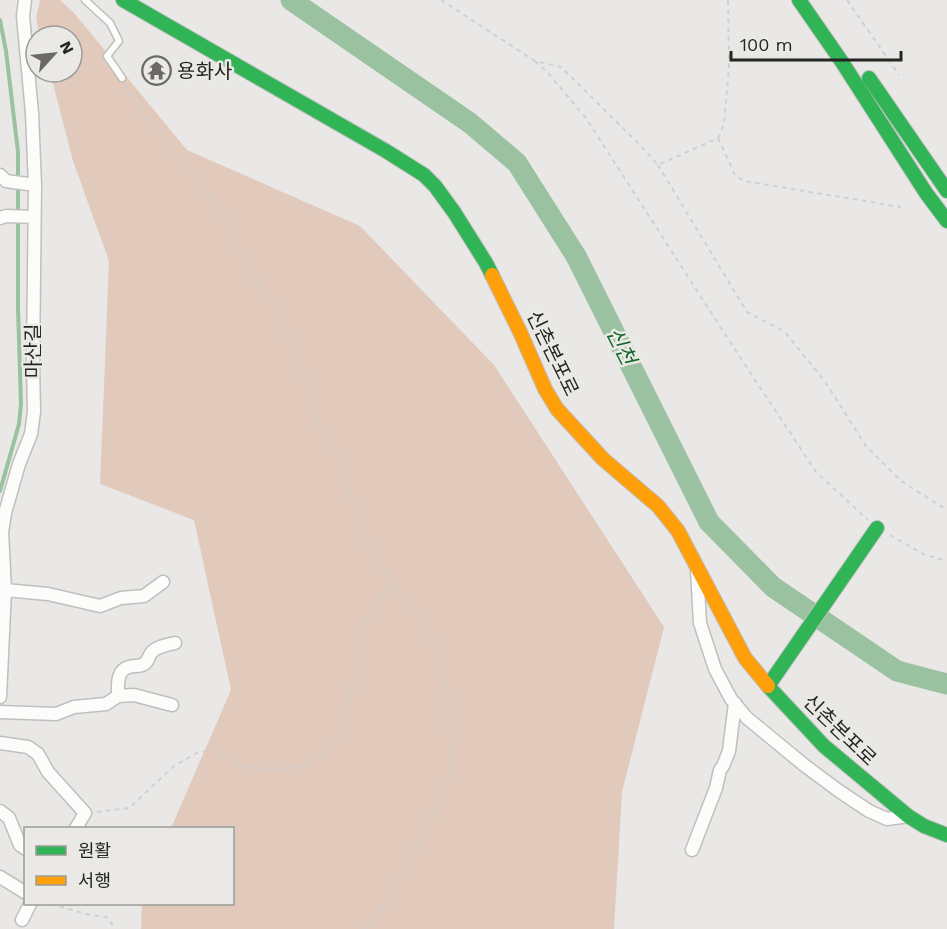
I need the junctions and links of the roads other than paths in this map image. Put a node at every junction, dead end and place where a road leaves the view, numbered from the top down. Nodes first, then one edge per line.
1 (25, 0) edge
2 (85, 0) edge
3 (123, 0) edge
4 (799, 0) edge
5 (862, 67) dead end
6 (122, 78) road end
7 (3, 178) edge
8 (29, 184) junction
9 (947, 191) edge
10 (29, 216) junction
11 (3, 217) edge
12 (947, 221) edge
13 (2, 518) edge
14 (877, 528) road end
15 (697, 567) junction
16 (163, 582) dead end
17 (5, 590) junction
18 (2, 628) edge
19 (175, 643) dead end
20 (768, 686) junction
21 (118, 696) junction
22 (0, 697) edge
23 (735, 704) junction
24 (172, 705) dead end
25 (0, 712) edge
26 (0, 743) edge
27 (0, 812) edge
28 (908, 816) junction
29 (77, 827) edge
30 (947, 835) edge
31 (24, 848) edge
32 (692, 850) dead end
33 (0, 878) edge
34 (24, 891) edge
35 (29, 905) edge
36 (22, 920) dead end

1 - 8 street, 마산길
2 - 6 lane
3 - 15 main road, 신촌본포로
4 - 12 main road
5 - 9 main road
7 - 8 street
8 - 10 street, 마산길
10 - 11 street
10 - 13 street, 마산길
13 - 17 street, 마산길
14 - 20 main road
15 - 20 main road, 신촌본포로
15 - 23 street
16 - 17 street
17 - 18 street, 마산길
18 - 22 street, 마산길
19 - 21 street
20 - 28 main road, 신촌본포로
21 - 24 street
21 - 25 street
23 - 28 street
23 - 32 street
26 - 29 street
27 - 31 street
28 - 30 main road, 신촌본포로
33 - 34 street
35 - 36 street

